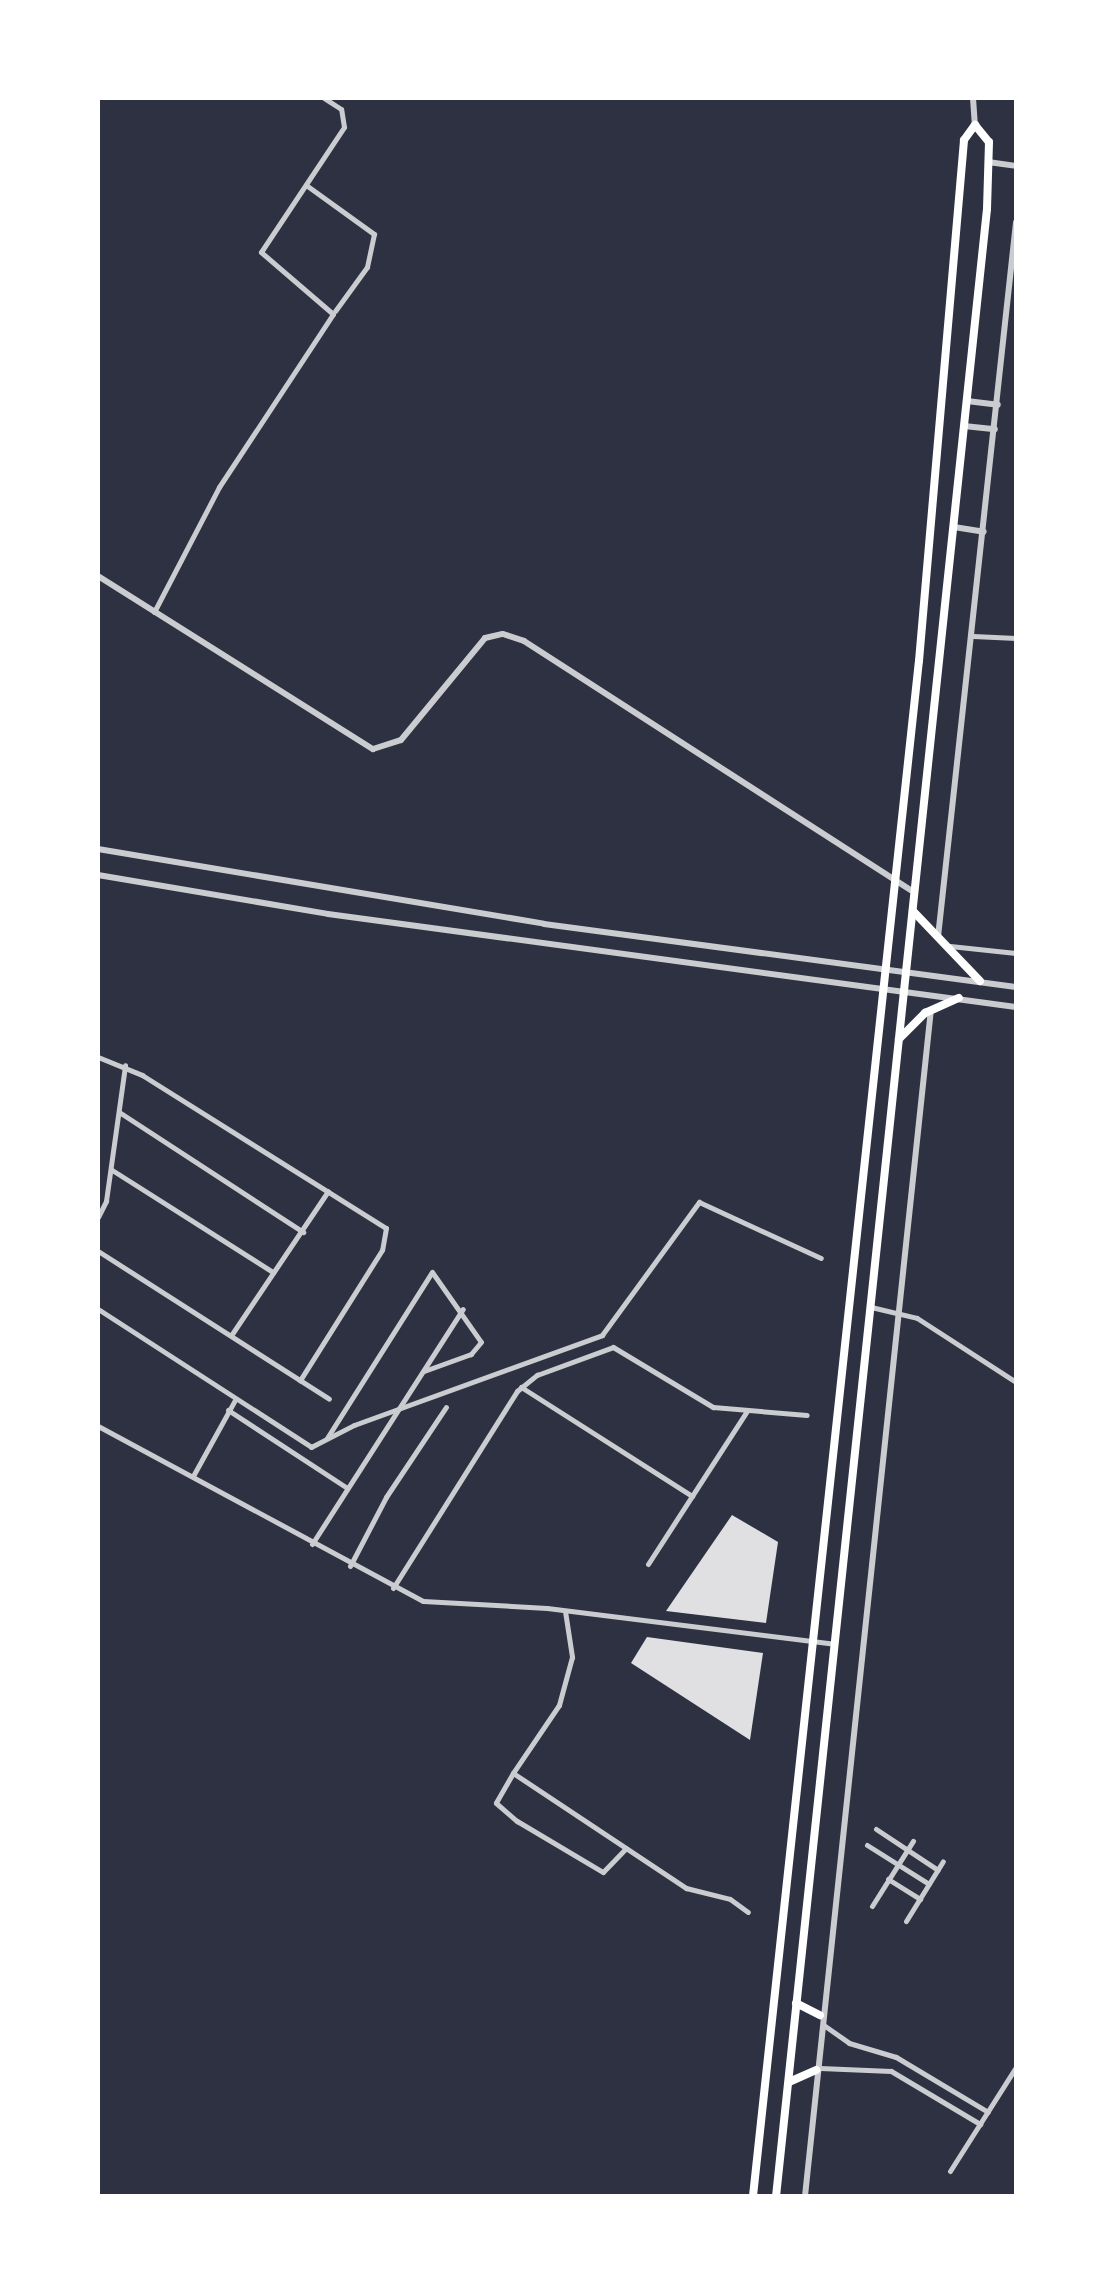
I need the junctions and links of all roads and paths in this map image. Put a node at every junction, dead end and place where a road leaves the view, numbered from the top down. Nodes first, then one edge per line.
1 (324, 98) edge
2 (972, 98) edge
3 (974, 125) junction
4 (988, 162) junction
5 (1016, 166) edge
6 (306, 185) junction
7 (1016, 222) edge
8 (333, 314) junction
9 (967, 401) junction
10 (998, 405) junction
11 (964, 426) junction
12 (995, 429) junction
13 (954, 528) junction
14 (984, 532) junction
15 (98, 576) edge
16 (154, 612) junction
17 (974, 636) junction
18 (1016, 638) edge
19 (98, 849) edge
20 (98, 876) edge
21 (894, 880) junction
22 (915, 892) junction
23 (913, 911) junction
24 (941, 942) junction
25 (1016, 953) edge
26 (884, 966) junction
27 (906, 969) junction
28 (980, 981) junction
29 (1016, 987) edge
30 (883, 988) junction
31 (903, 990) junction
32 (959, 998) junction
33 (1016, 1007) edge
34 (930, 1010) junction
35 (899, 1039) junction
36 (98, 1057) edge
37 (125, 1066) junction
38 (119, 1112) junction
39 (112, 1170) junction
40 (328, 1191) junction
41 (98, 1217) edge
42 (303, 1232) junction
43 (98, 1251) edge
44 (821, 1258) dead end
45 (274, 1272) junction
46 (871, 1307) junction
47 (98, 1309) edge
48 (463, 1309) junction
49 (900, 1310) junction
50 (232, 1334) junction
51 (424, 1371) junction
52 (300, 1380) junction
53 (1016, 1382) edge
54 (521, 1387) junction
55 (236, 1399) junction
56 (329, 1399) dead end
57 (446, 1407) dead end
58 (400, 1408) junction
59 (228, 1410) junction
60 (748, 1411) junction
61 (806, 1414) dead end
62 (98, 1426) edge
63 (326, 1440) junction
64 (192, 1476) junction
65 (348, 1488) junction
66 (692, 1496) junction
67 (312, 1544) junction
68 (648, 1564) dead end
69 (350, 1566) junction
70 (393, 1588) junction
71 (565, 1611) junction
72 (812, 1642) junction
73 (834, 1644) junction
74 (513, 1773) junction
75 (876, 1829) dead end
76 (913, 1841) dead end
77 (867, 1845) dead end
78 (626, 1848) junction
79 (907, 1850) junction
80 (943, 1861) dead end
81 (898, 1864) junction
82 (938, 1870) junction
83 (888, 1879) junction
84 (929, 1884) junction
85 (920, 1899) junction
86 (872, 1906) dead end
87 (748, 1912) dead end
88 (906, 1921) dead end
89 (796, 2003) junction
90 (820, 2016) junction
91 (873, 2050) junction
92 (870, 2067) junction
93 (1016, 2067) edge
94 (816, 2070) junction
95 (788, 2082) junction
96 (988, 2112) junction
97 (980, 2124) junction
98 (950, 2171) dead end
99 (753, 2196) edge
100 (776, 2196) edge
101 (805, 2196) edge

1 - 6 street
2 - 3 street
3 - 4 main road
3 - 21 main road
4 - 5 street
4 - 9 main road
6 - 8 street
6 - 8 street
7 - 10 street
8 - 16 street
9 - 10 street
9 - 11 main road
10 - 12 street
11 - 12 street
11 - 13 main road
12 - 14 street
13 - 14 street
13 - 22 main road
14 - 17 street
15 - 16 street
16 - 21 street
17 - 18 street
17 - 24 street
19 - 26 street
20 - 30 street
21 - 22 street
21 - 26 main road
22 - 23 main road
23 - 24 main road
23 - 27 main road
24 - 25 street
24 - 28 main road
26 - 27 street
26 - 30 main road
27 - 28 street
27 - 31 main road
28 - 29 street
30 - 31 street
30 - 72 main road
31 - 32 street
31 - 35 main road
32 - 33 street
32 - 34 main road
34 - 35 main road
34 - 49 street
35 - 46 main road
36 - 37 street
37 - 38 street
37 - 40 street
38 - 39 street
38 - 42 street
39 - 41 street
39 - 45 street
40 - 42 street
40 - 52 street
42 - 45 street
43 - 50 street
44 - 58 street
45 - 50 street
46 - 49 street
46 - 73 main road
47 - 55 street
48 - 51 street
48 - 51 street
48 - 63 street
49 - 53 street
49 - 90 street
50 - 52 street
51 - 58 street
52 - 56 street
54 - 60 street
54 - 66 street
54 - 70 street
55 - 59 street
55 - 63 street
57 - 69 street
58 - 63 street
58 - 65 street
59 - 64 street
59 - 65 street
60 - 61 street
60 - 66 street
62 - 64 street
64 - 67 street
65 - 67 street
66 - 68 street
67 - 69 street
69 - 70 street
70 - 71 street
71 - 72 street
71 - 74 street
72 - 73 street
72 - 99 main road
73 - 89 main road
74 - 78 street
74 - 78 street
75 - 79 street
76 - 79 street
77 - 81 street
78 - 87 street
79 - 81 street
79 - 82 street
80 - 82 street
81 - 83 street
81 - 84 street
82 - 84 street
83 - 85 street
83 - 86 street
84 - 85 street
85 - 88 street
89 - 90 main road
89 - 95 main road
90 - 91 street
90 - 94 street
91 - 92 street
91 - 96 street
92 - 94 street
92 - 97 street
93 - 96 street
94 - 95 main road
94 - 101 street
95 - 100 main road
96 - 97 street
97 - 98 street

